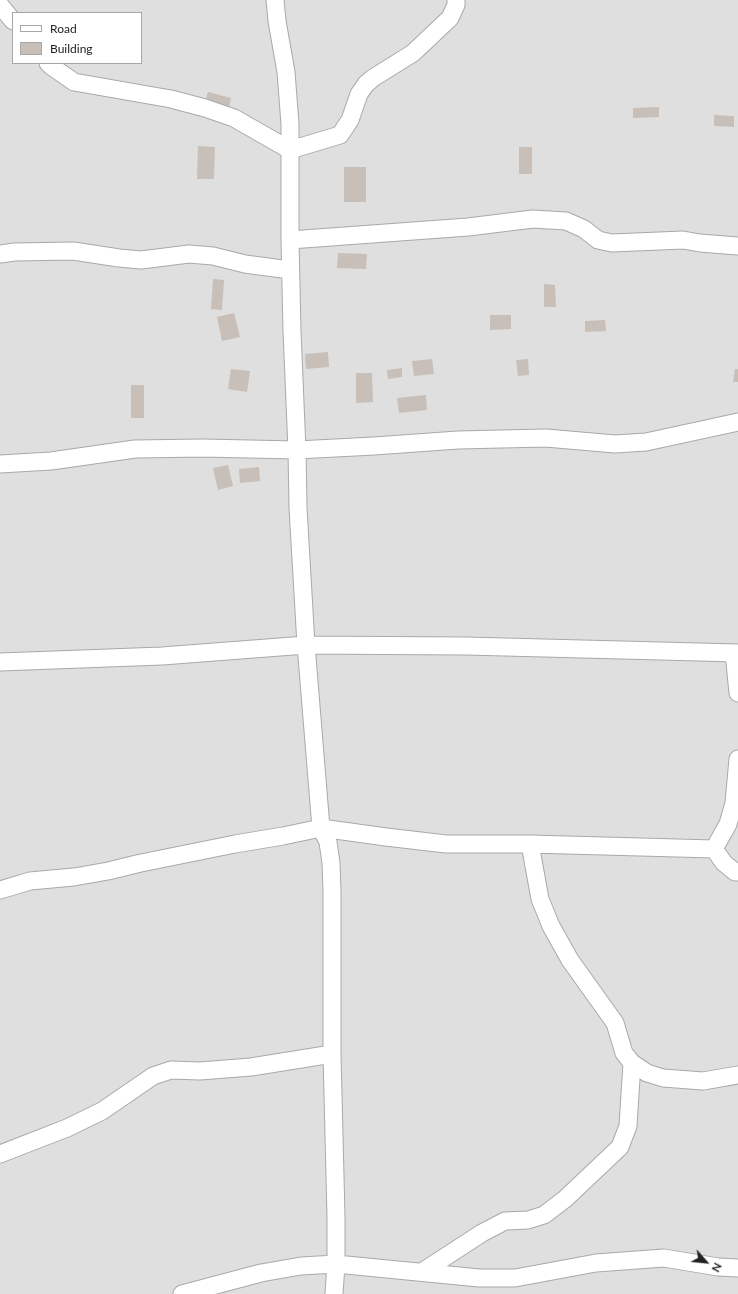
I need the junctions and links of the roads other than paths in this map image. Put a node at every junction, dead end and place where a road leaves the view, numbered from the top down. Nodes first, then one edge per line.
1 (275, 0) edge
2 (456, 0) edge
3 (0, 5) edge
4 (12, 20) edge
5 (49, 64) edge
6 (290, 150) junction
7 (290, 240) junction
8 (738, 246) edge
9 (0, 254) edge
10 (290, 270) junction
11 (738, 422) edge
12 (297, 450) junction
13 (0, 464) edge
14 (306, 645) junction
15 (736, 653) edge
16 (0, 662) edge
17 (738, 693) edge
18 (738, 759) edge
19 (321, 828) junction
20 (530, 844) junction
21 (714, 849) junction
22 (738, 872) edge
23 (0, 890) edge
24 (332, 1054) junction
25 (632, 1063) junction
26 (738, 1075) edge
27 (0, 1154) edge
28 (336, 1264) junction
29 (738, 1268) edge
30 (422, 1272) junction
31 (182, 1294) edge
32 (334, 1294) edge

1 - 6 street
2 - 6 street
3 - 4 street
5 - 6 street
6 - 7 street
7 - 8 street
7 - 10 street
9 - 10 street
10 - 12 street
11 - 12 street
12 - 13 street
12 - 14 street
14 - 15 street
14 - 16 street
14 - 19 street
15 - 17 street
18 - 21 street
19 - 20 street
19 - 23 street
19 - 24 street
20 - 21 street
20 - 25 street
21 - 22 street
24 - 27 street
24 - 28 street
25 - 26 street
25 - 30 street
28 - 30 street
28 - 31 street
28 - 32 street
29 - 30 street

